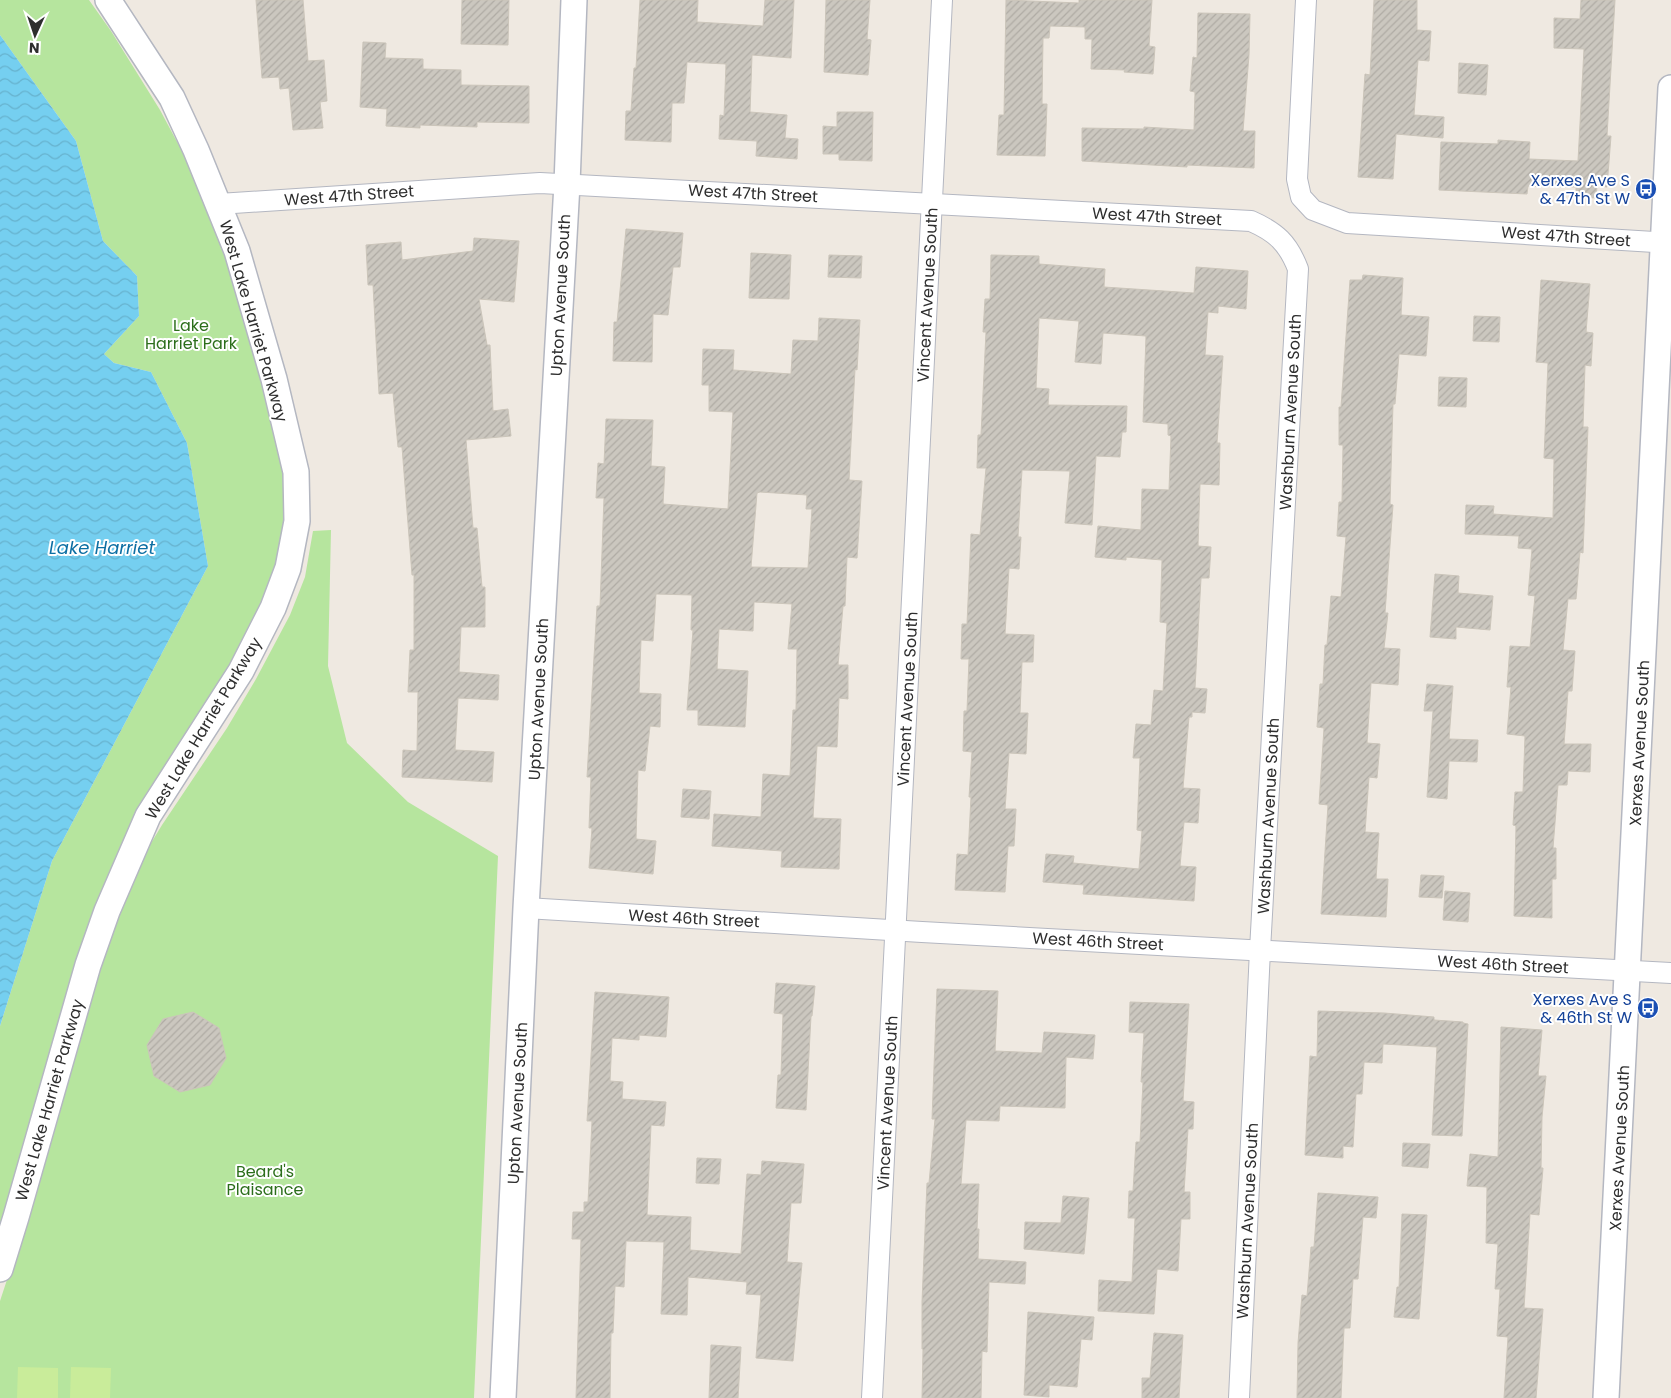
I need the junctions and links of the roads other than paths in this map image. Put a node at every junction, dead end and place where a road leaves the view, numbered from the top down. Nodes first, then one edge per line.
1 (108, 0) edge
2 (574, 0) edge
3 (942, 0) edge
4 (1306, 0) edge
5 (1671, 88) edge
6 (567, 184) junction
7 (932, 203) junction
8 (219, 204) junction
9 (1281, 239) joint
10 (1667, 243) edge
11 (526, 908) junction
12 (895, 930) junction
13 (1260, 950) junction
14 (1627, 971) junction
15 (1671, 973) edge
16 (0, 1268) edge
17 (503, 1398) edge
18 (872, 1398) edge
19 (1239, 1398) edge
20 (1606, 1398) edge

1 - 8 street, West Lake Harriet Parkway
2 - 6 street, Upton Avenue South
3 - 7 street, Vincent Avenue South
4 - 10 street, West 47th Street
5 - 10 street, Xerxes Avenue South
6 - 7 street, West 47th Street
6 - 8 street, West 47th Street
6 - 11 street, Upton Avenue South
7 - 9 street, West 47th Street
7 - 12 street, Vincent Avenue South
8 - 16 street, West Lake Harriet Parkway
9 - 13 street, Washburn Avenue South
10 - 14 street, Xerxes Avenue South
11 - 12 street, West 46th Street
11 - 17 street, Upton Avenue South
12 - 13 street, West 46th Street
12 - 18 street, Vincent Avenue South
13 - 14 street, West 46th Street
13 - 19 street, Washburn Avenue South
14 - 15 street, West 46th Street
14 - 20 street, Xerxes Avenue South

